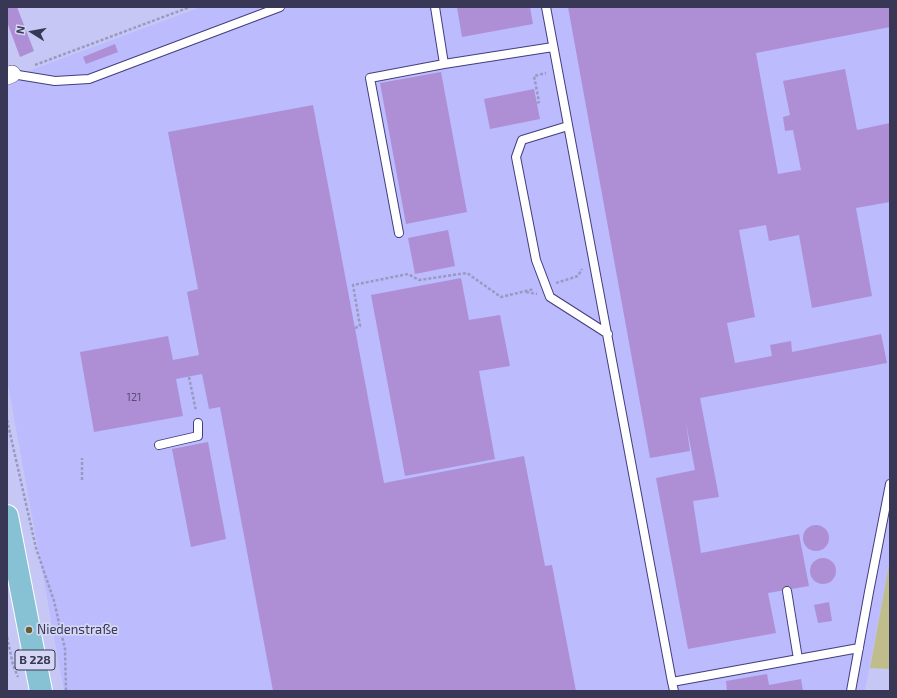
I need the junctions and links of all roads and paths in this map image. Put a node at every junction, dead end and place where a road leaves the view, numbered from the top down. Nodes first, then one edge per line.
1 (190, 7) edge
2 (280, 7) edge
3 (435, 7) edge
4 (546, 7) edge
5 (553, 47) junction
6 (444, 64) junction
7 (558, 71) junction
8 (10, 75) edge
9 (537, 103) dead end
10 (568, 126) junction
11 (399, 234) dead end
12 (592, 251) junction
13 (546, 286) junction
14 (355, 328) dead end
15 (608, 334) junction
16 (189, 377) dead end
17 (7, 420) edge
18 (198, 423) joint
19 (159, 445) dead end
20 (82, 458) dead end
21 (82, 480) dead end
22 (890, 484) edge
23 (7, 516) edge
24 (787, 592) dead end
25 (7, 637) edge
26 (859, 648) junction
27 (798, 659) junction
28 (20, 682) dead end
29 (672, 682) junction
30 (41, 691) edge
31 (66, 691) edge
32 (674, 691) edge
33 (851, 691) edge

1 - 8 path
2 - 8 lane
3 - 6 lane
4 - 5 lane
5 - 6 lane
5 - 7 lane
6 - 11 lane
7 - 9 path
7 - 10 lane
10 - 12 lane
10 - 13 lane
12 - 13 path
12 - 15 lane
13 - 14 path
13 - 15 lane
15 - 29 lane
16 - 18 path
17 - 31 path
18 - 19 lane
20 - 21 path
22 - 26 lane
23 - 30 main road, B 228
24 - 27 lane
25 - 28 path
26 - 27 lane
26 - 33 lane
27 - 29 lane
29 - 32 lane

